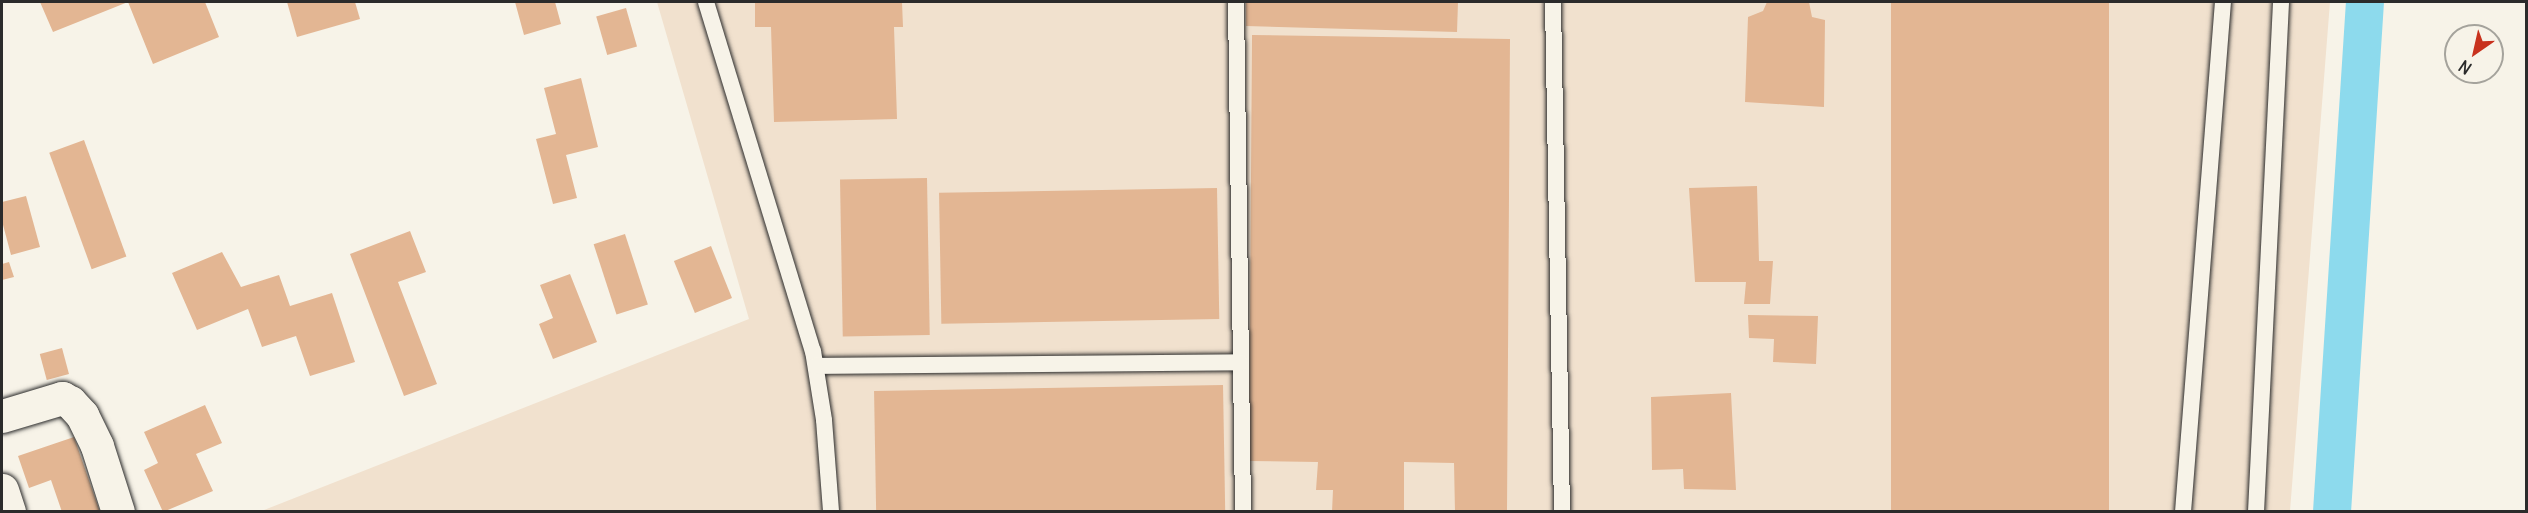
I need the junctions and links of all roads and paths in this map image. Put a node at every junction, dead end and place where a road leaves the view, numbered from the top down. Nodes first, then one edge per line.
1 (706, 2) edge
2 (1236, 2) edge
3 (1553, 2) edge
4 (2223, 2) edge
5 (2281, 2) edge
6 (1240, 362) junction
7 (816, 366) junction
8 (2, 416) edge
9 (2, 490) edge
10 (9, 512) edge
11 (118, 512) edge
12 (831, 512) edge
13 (1243, 512) edge
14 (1562, 512) edge
15 (2183, 512) edge
16 (2256, 512) edge

1 - 7 lane
2 - 6 lane
3 - 14 lane
4 - 15 lane
5 - 16 lane
6 - 7 lane
6 - 13 lane
7 - 12 lane
8 - 11 street
9 - 10 street

